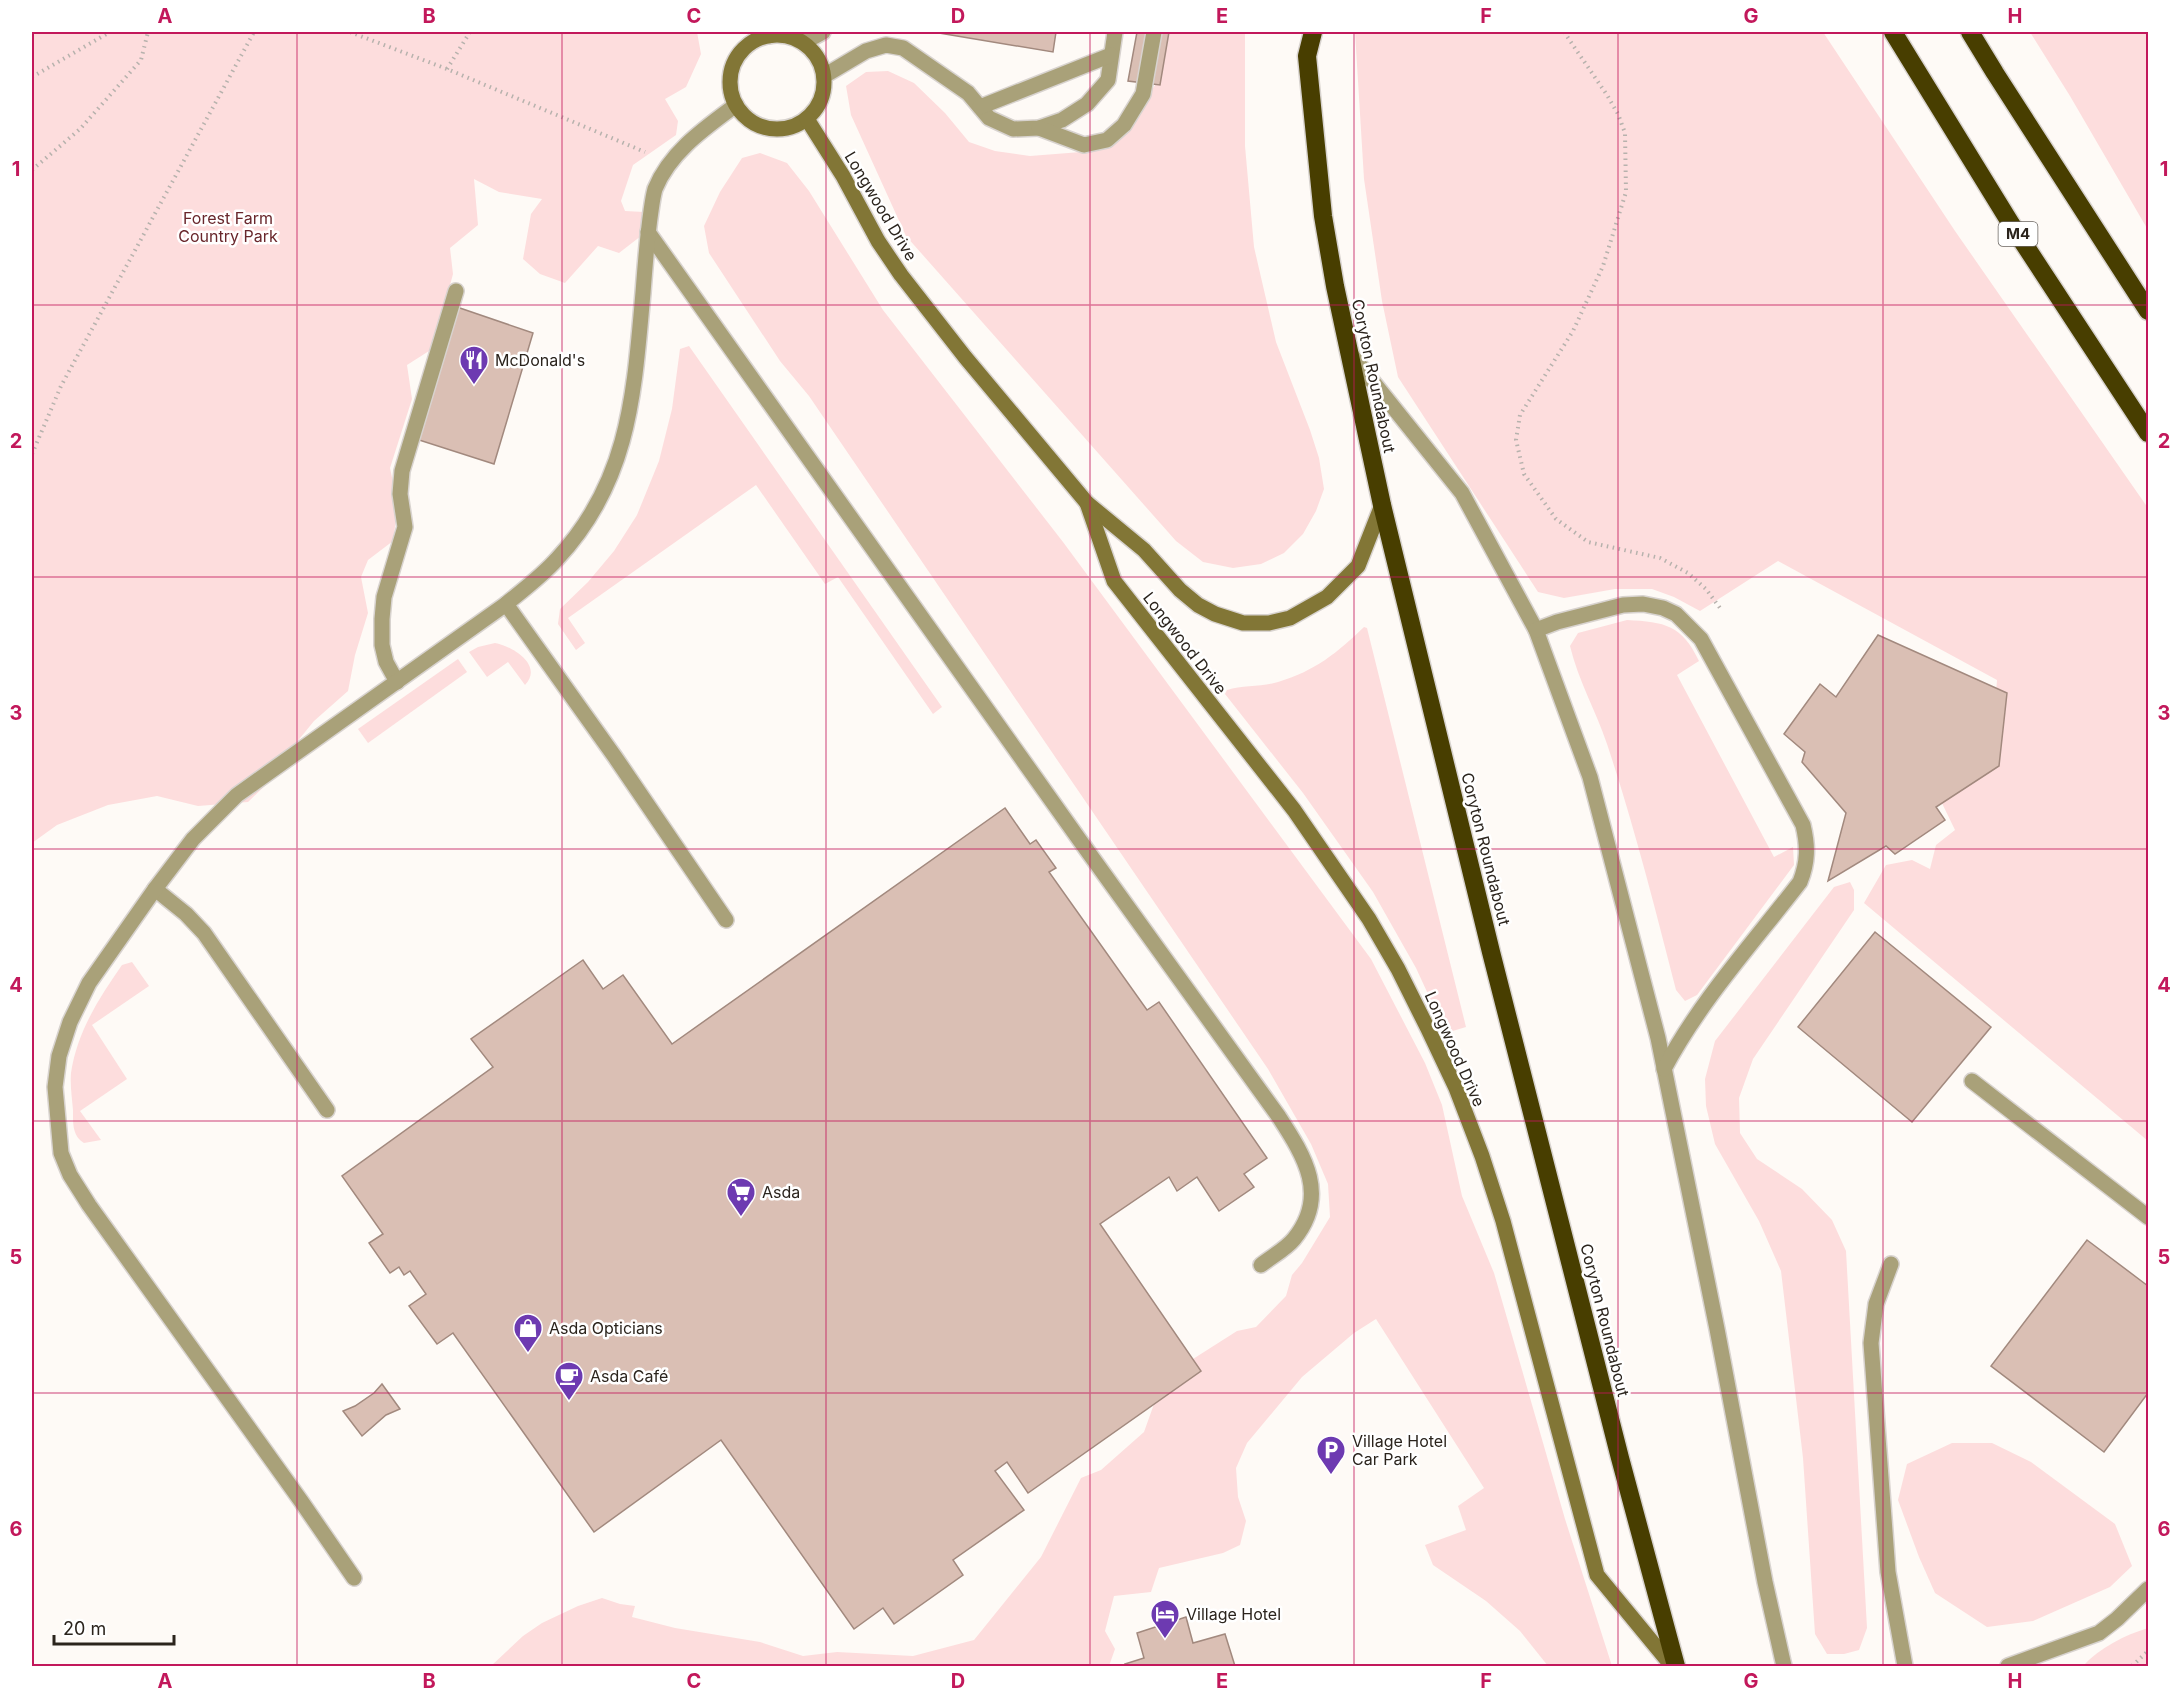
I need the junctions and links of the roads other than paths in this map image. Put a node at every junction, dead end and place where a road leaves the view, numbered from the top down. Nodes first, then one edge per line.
1 (823, 32) edge
2 (1115, 32) edge
3 (1154, 32) edge
4 (1303, 32) edge
5 (1313, 32) edge
6 (1893, 32) edge
7 (1970, 32) edge
8 (767, 34) edge
9 (890, 38) edge
10 (803, 43) junction
11 (1111, 55) junction
12 (1307, 56) junction
13 (824, 76) junction
14 (736, 105) junction
15 (980, 107) junction
16 (807, 119) junction
17 (1038, 128) junction
18 (648, 232) junction
19 (456, 291) dead end
20 (2148, 311) edge
21 (1349, 352) junction
22 (2148, 434) edge
23 (1087, 503) junction
24 (1382, 505) junction
25 (506, 604) junction
26 (1536, 630) junction
27 (397, 682) junction
28 (155, 890) junction
29 (726, 920) dead end
30 (1664, 1070) junction
31 (1972, 1081) dead end
32 (327, 1110) dead end
33 (2148, 1217) edge
34 (1891, 1264) dead end
35 (1261, 1265) dead end
36 (354, 1578) dead end
37 (2148, 1589) edge
38 (1674, 1666) edge
39 (1784, 1666) edge
40 (1905, 1666) edge
41 (2008, 1666) edge

1 - 10 lane
2 - 11 lane
3 - 17 lane
4 - 12 highway
5 - 12 highway, Coryton Roundabout
6 - 22 highway, M4
7 - 20 highway
8 - 10 street
8 - 14 street
9 - 13 lane
9 - 15 lane
10 - 13 street
11 - 15 lane
11 - 17 lane
12 - 21 highway, Coryton Roundabout
13 - 16 street
14 - 16 street
14 - 18 lane
15 - 17 lane
16 - 23 street, Longwood Drive
18 - 25 lane
18 - 35 lane
19 - 27 lane
21 - 24 highway, Coryton Roundabout
21 - 26 lane
23 - 24 street, Longwood Drive
23 - 38 street, Longwood Drive
24 - 38 highway, Coryton Roundabout
25 - 27 lane
25 - 29 lane
26 - 30 lane
26 - 30 lane
27 - 28 lane
28 - 32 lane
28 - 36 lane
30 - 39 lane
31 - 33 lane
34 - 40 lane
37 - 41 lane

